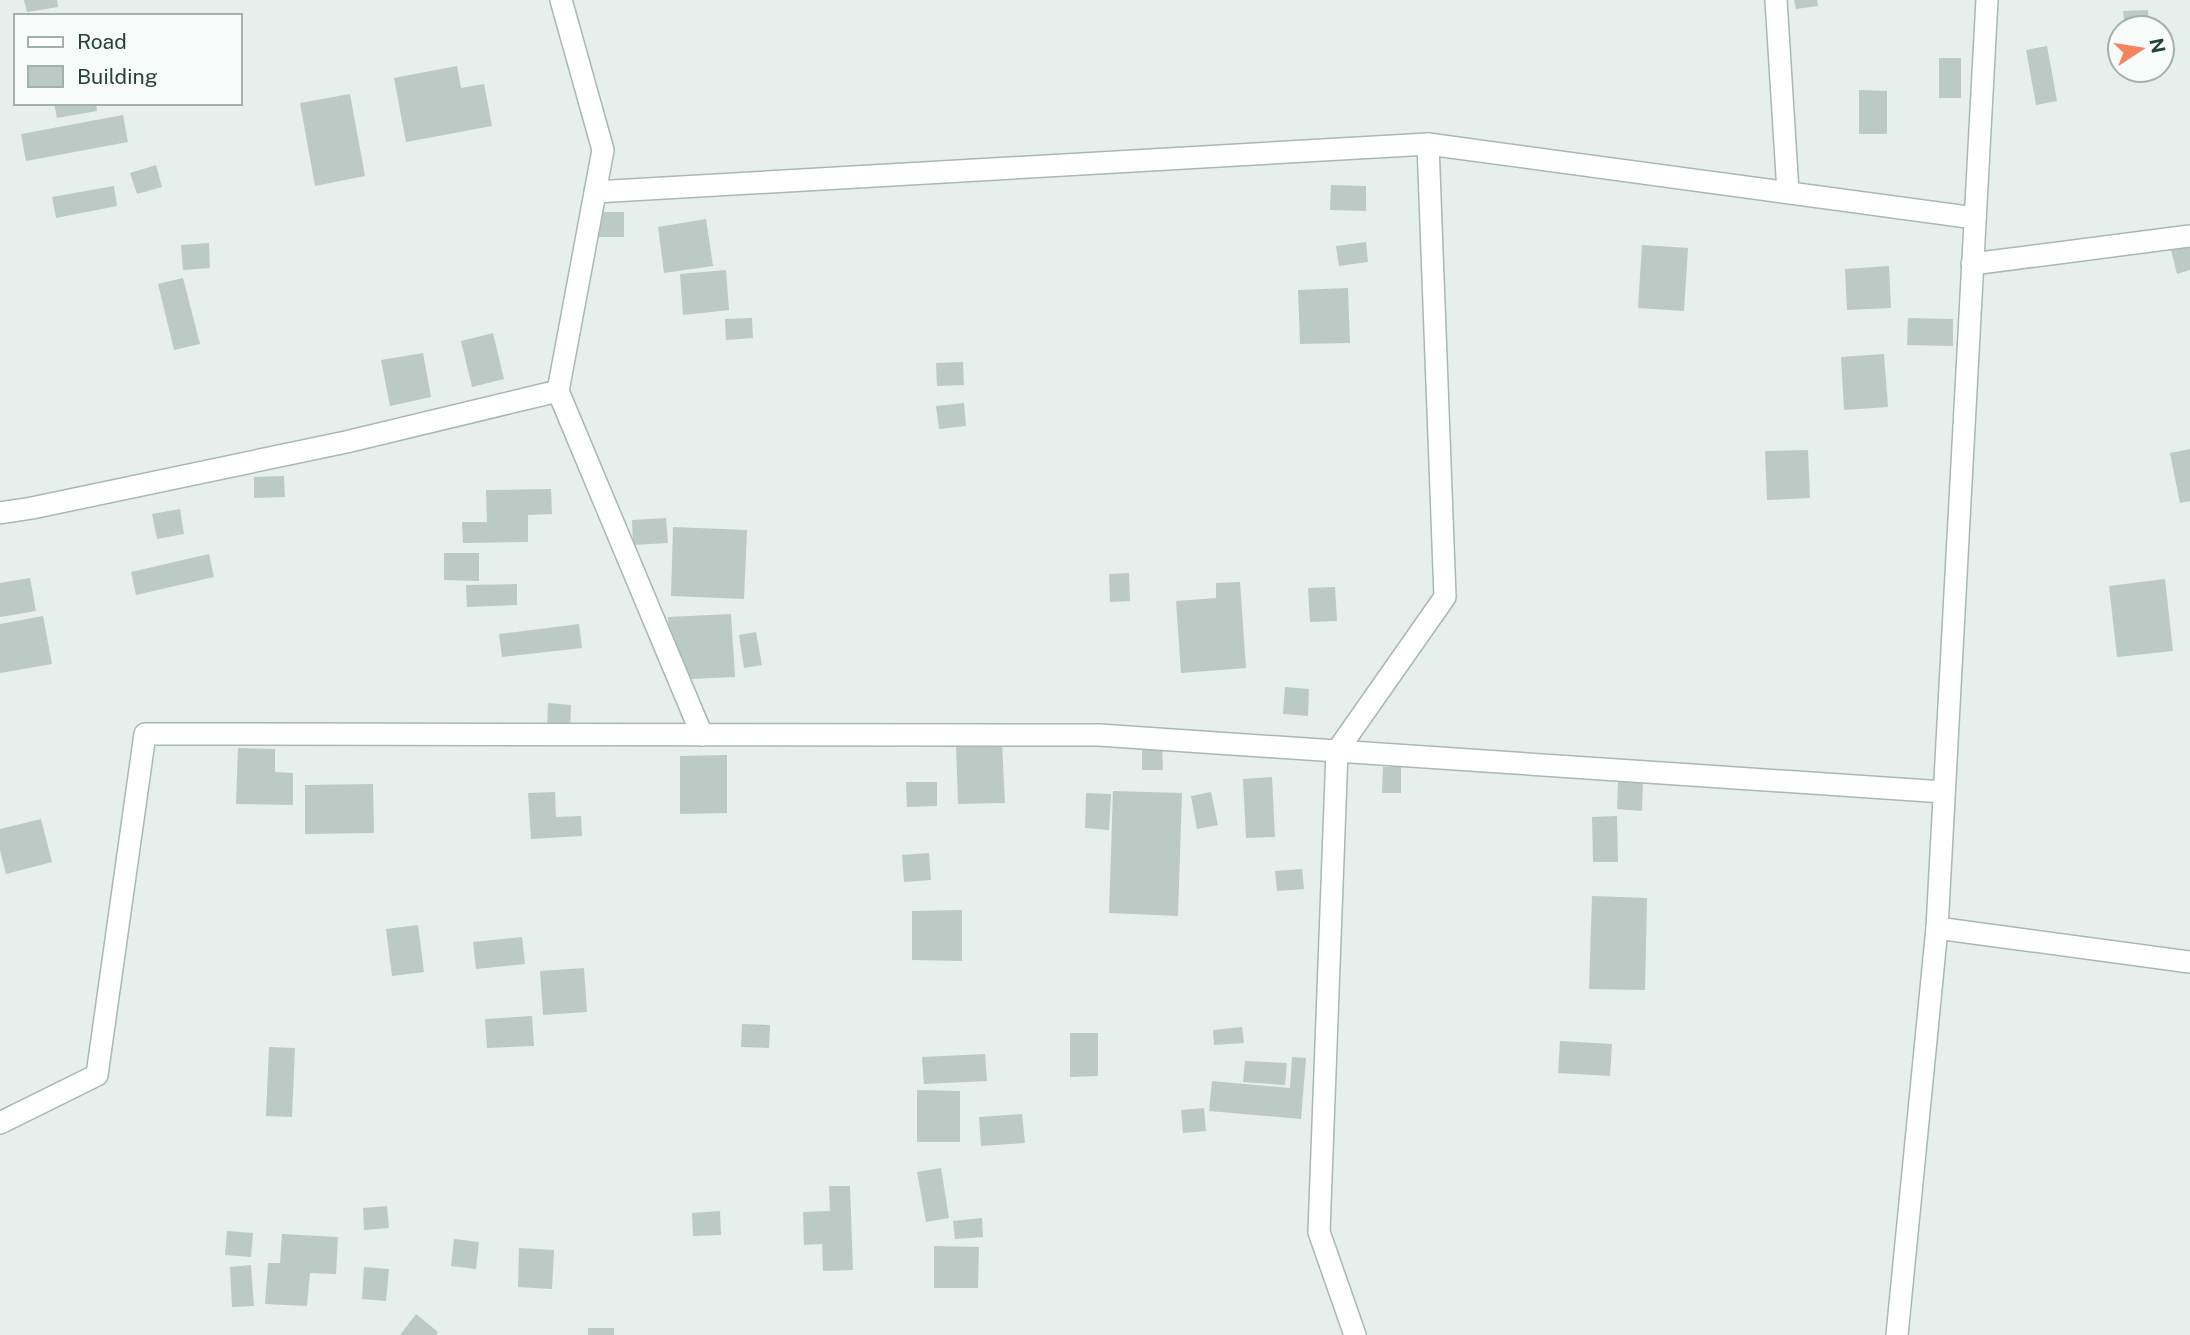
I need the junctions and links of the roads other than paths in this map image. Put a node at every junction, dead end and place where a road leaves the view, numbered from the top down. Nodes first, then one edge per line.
1 (561, 0) edge
2 (1776, 0) edge
3 (1987, 0) edge
4 (1428, 144) junction
5 (595, 192) junction
6 (1788, 192) junction
7 (1975, 218) junction
8 (2190, 236) edge
9 (1972, 264) junction
10 (558, 390) junction
11 (0, 513) edge
12 (702, 734) junction
13 (1337, 751) junction
14 (1944, 792) junction
15 (1937, 928) junction
16 (2190, 962) edge
17 (0, 1123) edge
18 (1355, 1335) edge
19 (1897, 1335) edge

1 - 5 street
2 - 6 street
3 - 7 street
4 - 5 street
4 - 6 street
4 - 13 street
5 - 10 street
6 - 7 street
7 - 9 street
8 - 9 street
9 - 14 street
10 - 11 street
10 - 12 street
12 - 13 street
12 - 17 street
13 - 14 street
13 - 18 street
14 - 15 street
15 - 16 street
15 - 19 street

